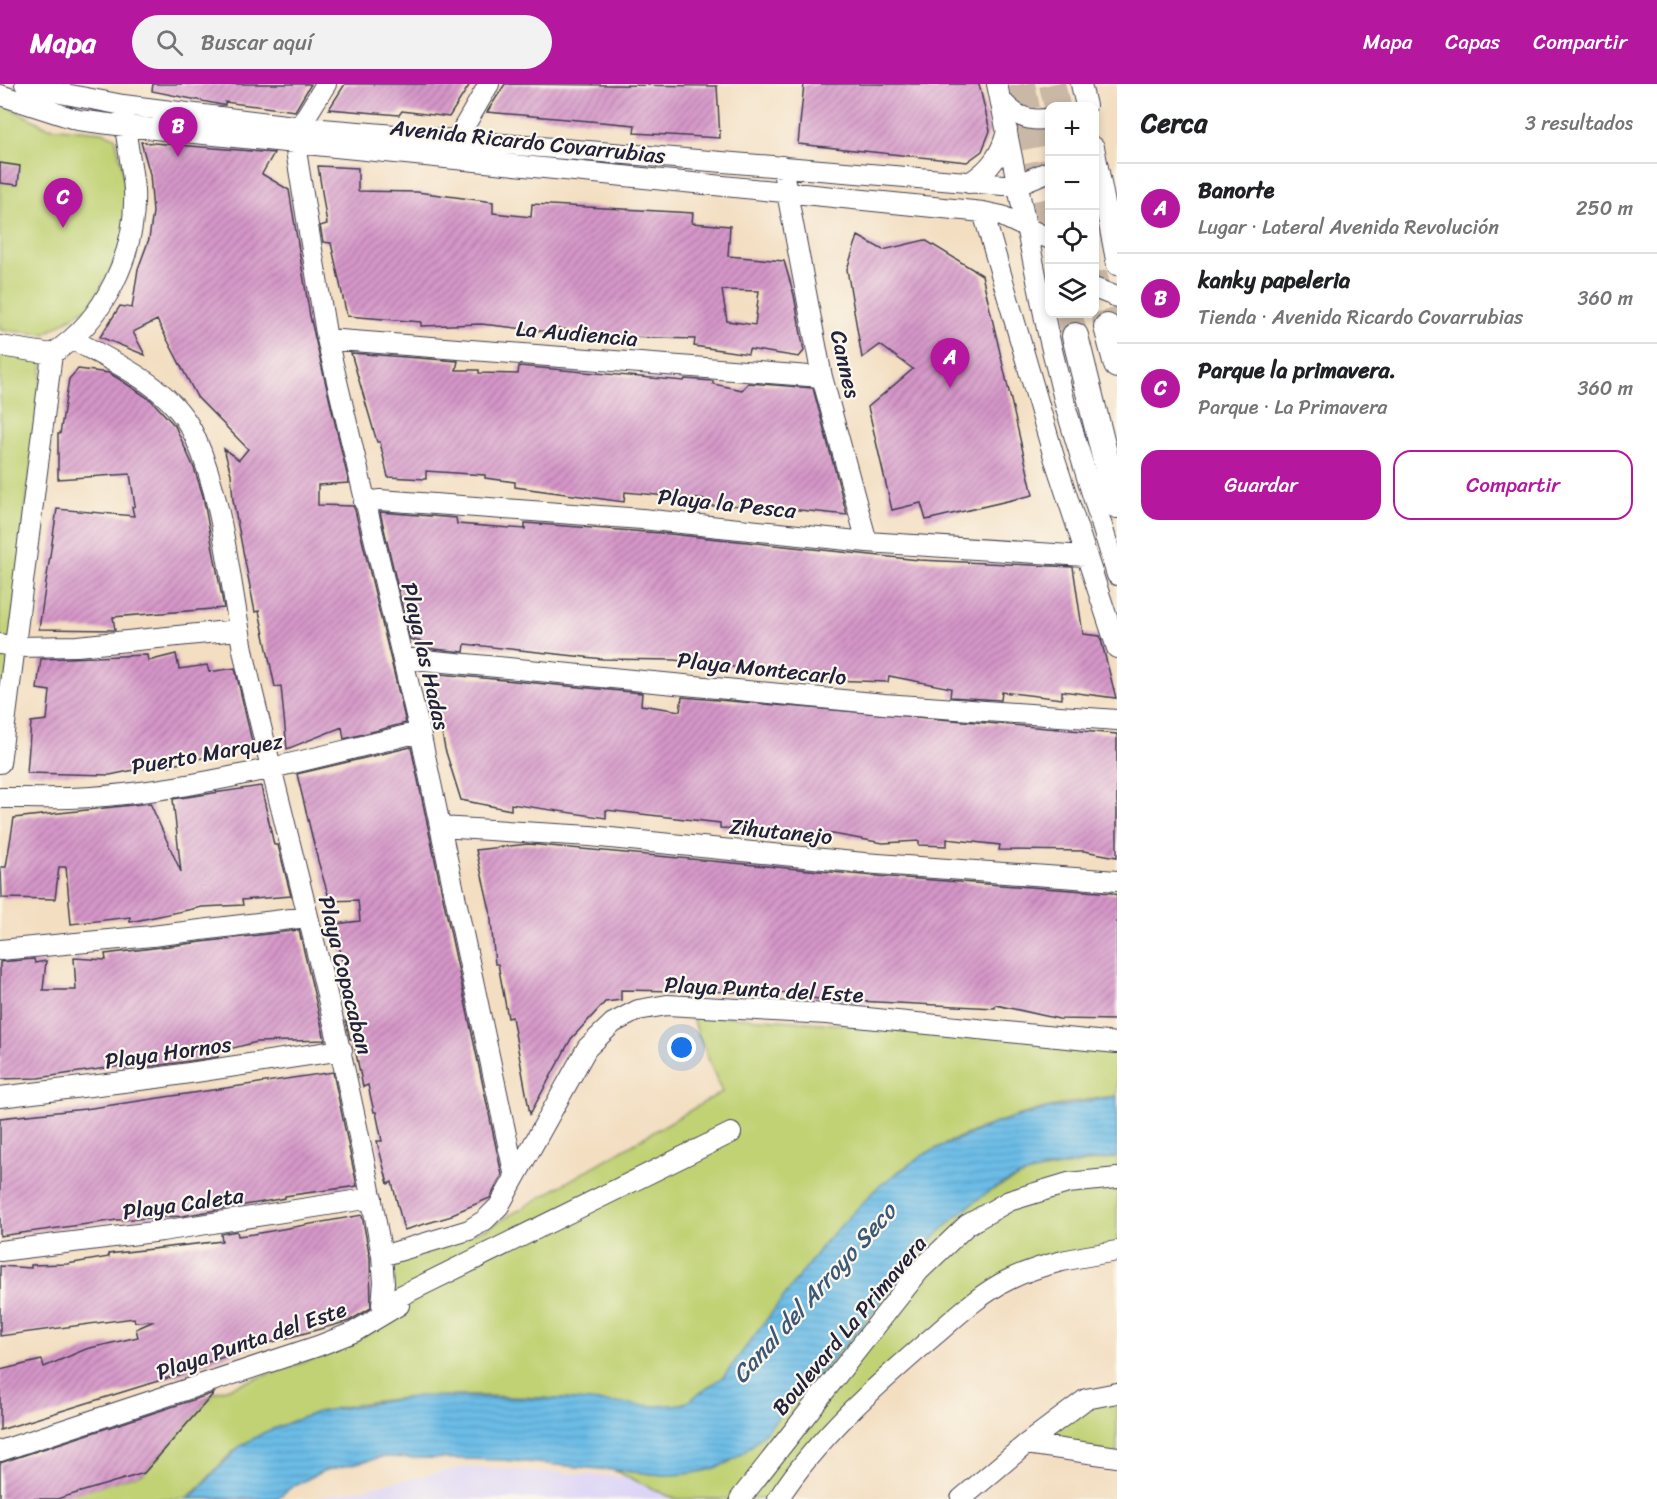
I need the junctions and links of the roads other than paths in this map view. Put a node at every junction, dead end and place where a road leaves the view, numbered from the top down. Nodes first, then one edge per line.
1 (25, 84) edge
2 (326, 84) edge
3 (489, 84) edge
4 (1081, 85) edge
5 (999, 91) edge
6 (0, 94) edge
7 (1073, 102) edge
8 (1085, 102) edge
9 (123, 105) junction
10 (1045, 119) edge
11 (125, 126) junction
12 (1007, 130) junction
13 (297, 135) junction
14 (452, 148) junction
15 (1097, 156) edge
16 (782, 166) junction
17 (1045, 173) edge
18 (1104, 181) edge
19 (969, 183) junction
20 (1018, 184) junction
21 (788, 194) junction
22 (983, 212) junction
23 (1025, 226) junction
24 (1107, 232) edge
25 (1045, 236) edge
26 (1117, 265) edge
27 (1099, 289) edge
28 (1117, 297) edge
29 (1049, 321) edge
30 (1107, 327) tunnel mouth
31 (1075, 336) tunnel mouth
32 (72, 339) junction
33 (327, 339) junction
34 (0, 346) edge
35 (52, 354) junction
36 (1117, 365) edge
37 (822, 377) junction
38 (364, 502) junction
39 (1117, 505) edge
40 (867, 542) junction
41 (1085, 556) junction
42 (1114, 566) edge
43 (1107, 617) junction
44 (238, 630) junction
45 (8, 646) edge
46 (1117, 648) edge
47 (403, 658) junction
48 (1117, 720) edge
49 (420, 732) junction
50 (0, 763) edge
51 (271, 768) junction
52 (0, 798) edge
53 (440, 827) junction
54 (1117, 880) edge
55 (307, 917) junction
56 (0, 950) edge
57 (1117, 1043) edge
58 (342, 1050) junction
59 (0, 1097) edge
60 (731, 1133) joint
61 (515, 1178) junction
62 (1117, 1178) edge
63 (372, 1198) junction
64 (0, 1251) edge
65 (1117, 1251) edge
66 (381, 1256) junction
67 (1117, 1393) edge
68 (1026, 1444) junction
69 (0, 1451) edge
70 (1117, 1457) edge
71 (783, 1498) edge
72 (740, 1499) edge
73 (961, 1499) edge

1 - 9 street, Avenida Ricardo Covarrubias
2 - 13 street
3 - 14 street
4 - 7 street
4 - 8 street
5 - 10 street
5 - 12 street
6 - 11 street, Avenida Ricardo Covarrubias
9 - 11 street
9 - 13 street, Avenida Ricardo Covarrubias
11 - 13 street, Avenida Ricardo Covarrubias
11 - 32 street
12 - 19 street
12 - 20 street
13 - 14 street, Avenida Ricardo Covarrubias
13 - 33 street, Playa las Hadas
14 - 16 street, Avenida Ricardo Covarrubias
14 - 21 street, Avenida Ricardo Covarrubias
15 - 18 street
16 - 19 street, Avenida Ricardo Covarrubias
16 - 21 street, Cannes
17 - 20 street, Avenida Ricardo Covarrubias
18 - 24 street
19 - 20 street, Avenida Ricardo Covarrubias
20 - 23 street
21 - 22 street, Avenida Ricardo Covarrubias
21 - 37 street, Cannes
22 - 23 street, Avenida Ricardo Covarrubias
22 - 41 street
23 - 25 street, Avenida Ricardo Covarrubias
23 - 29 street
24 - 26 street
27 - 28 street
29 - 42 street
30 - 36 main road
31 - 39 main road
32 - 35 street
32 - 44 street, Playa Copacaban
33 - 37 street, La Audiencia
33 - 38 street, Playa las Hadas
34 - 35 street
35 - 45 street
37 - 40 street, Cannes
38 - 40 street, Playa la Pesca
38 - 47 street, Playa las Hadas
40 - 41 street, Playa la Pesca
41 - 43 street
42 - 43 street
43 - 46 street
44 - 45 street
44 - 51 street, Playa Copacaban
45 - 50 street
47 - 48 street, Playa Montecarlo
47 - 49 street, Playa las Hadas
49 - 51 street, Puerto Marquez
49 - 53 street, Playa las Hadas
51 - 52 street, Puerto Marquez
51 - 55 street, Playa Copacaban
53 - 54 street, Zihutanejo
53 - 61 street, Playa las Hadas
55 - 56 street
55 - 58 street, Playa Copacaban
57 - 61 street, Playa Punta del Este
58 - 59 street, Playa Hornos
58 - 63 street, Playa Copacaban
60 - 66 street, Playa Copacaban
60 - 69 street, Playa Punta del Este
61 - 66 street, Playa Punta del Este
62 - 72 street, Boulevard La Primavera
63 - 64 street, Playa Caleta
63 - 66 street, Playa Copacaban
65 - 71 street
67 - 68 street
68 - 70 street
68 - 73 street

